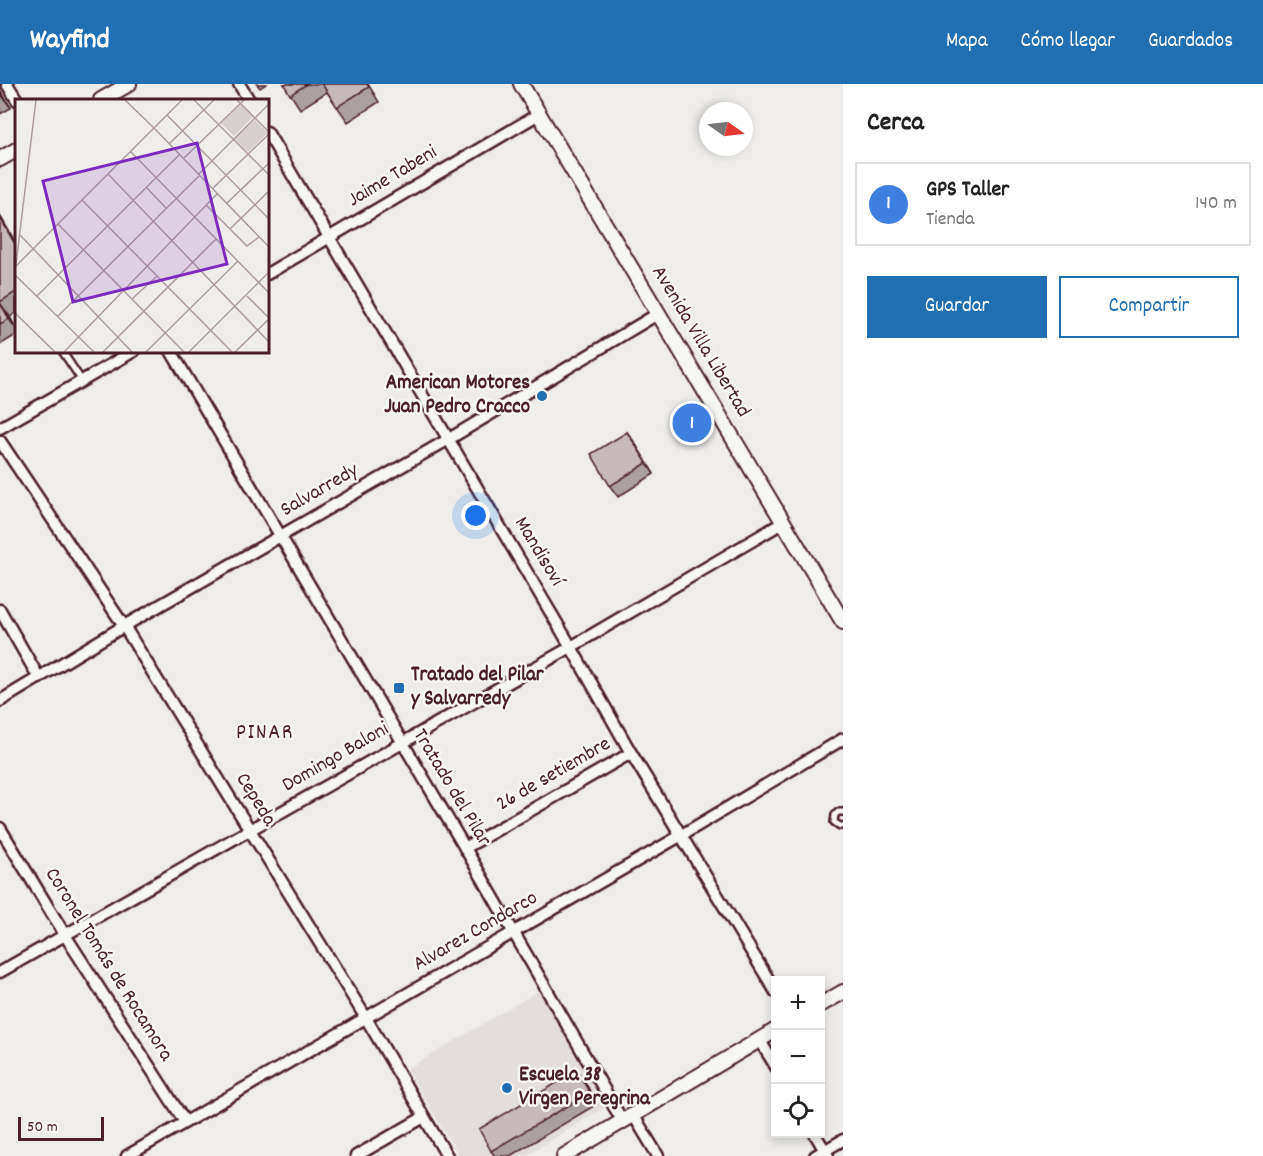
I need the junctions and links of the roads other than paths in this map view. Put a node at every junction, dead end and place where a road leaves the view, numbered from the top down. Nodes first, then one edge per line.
1 (7, 84) edge
2 (129, 84) edge
3 (239, 84) edge
4 (521, 84) edge
5 (16, 99) edge
6 (103, 99) edge
7 (248, 99) edge
8 (538, 114) junction
9 (268, 134) edge
10 (15, 151) edge
11 (0, 159) edge
12 (330, 238) junction
13 (268, 273) edge
14 (659, 314) junction
15 (63, 352) edge
16 (132, 352) edge
17 (172, 352) edge
18 (82, 381) junction
19 (0, 428) edge
20 (449, 439) junction
21 (0, 441) edge
22 (784, 522) junction
23 (280, 537) junction
24 (0, 610) edge
25 (843, 622) edge
26 (124, 626) junction
27 (571, 647) junction
28 (39, 678) junction
29 (0, 701) edge
30 (843, 739) edge
31 (402, 743) junction
32 (631, 753) junction
33 (843, 812) edge
34 (843, 826) edge
35 (0, 828) edge
36 (250, 829) junction
37 (680, 836) junction
38 (465, 848) junction
39 (513, 933) junction
40 (65, 935) junction
41 (0, 972) edge
42 (771, 984) edge
43 (843, 992) edge
44 (825, 1002) edge
45 (366, 1018) junction
46 (771, 1033) edge
47 (759, 1039) junction
48 (771, 1059) edge
49 (424, 1117) junction
50 (628, 1119) junction
51 (185, 1122) junction
52 (816, 1138) edge
53 (843, 1140) edge
54 (822, 1154) edge
55 (127, 1156) edge
56 (356, 1156) edge
57 (447, 1156) edge
58 (564, 1156) edge
59 (658, 1156) edge

1 - 5 street
2 - 6 street
3 - 7 street
4 - 8 street, Avenida Villa Libertad
8 - 12 street, Jaime Tabeni
8 - 14 street, Avenida Villa Libertad
9 - 12 street, Mandisoví
10 - 11 street
12 - 13 street, Jaime Tabeni
12 - 20 street, Mandisoví
14 - 20 street, Salvarredy
14 - 22 street, Avenida Villa Libertad
15 - 18 lane
16 - 18 street
17 - 23 street, Tratado del Pilar
18 - 19 street
20 - 23 street, Salvarredy
20 - 27 street, Mandisoví
21 - 26 street, Cepeda
22 - 25 street, Avenida Villa Libertad
22 - 27 street, Domingo Baloni
23 - 26 street, Salvarredy
23 - 31 street, Tratado del Pilar
24 - 28 street
26 - 28 street, Salvarredy
26 - 36 street, Cepeda
27 - 31 street, Domingo Baloni
27 - 32 street, Mandisoví
28 - 29 street, Salvarredy
30 - 37 street, Alvarez Condarco
31 - 36 street, Domingo Baloni
31 - 38 street, Tratado del Pilar
32 - 37 street, Mandisoví
32 - 38 street, 26 de setiembre
33 - 34 lane
35 - 40 street, Coronel Tomás de Rocamora
36 - 40 street, Domingo Baloni
36 - 45 street, Cepeda
37 - 39 street, Alvarez Condarco
37 - 42 street, Mandisoví
38 - 39 street, Tratado del Pilar
39 - 45 street, Alvarez Condarco
39 - 50 street, Tratado del Pilar
40 - 41 street, Domingo Baloni
40 - 51 street, Coronel Tomás de Rocamora
43 - 44 street
45 - 49 street, Cepeda
45 - 51 street, Alvarez Condarco
46 - 47 street
47 - 48 street
47 - 50 street
49 - 56 street
49 - 57 street, Cepeda
50 - 58 street
50 - 59 street, Tratado del Pilar
51 - 55 street, Alvarez Condarco
52 - 54 street
53 - 54 street

